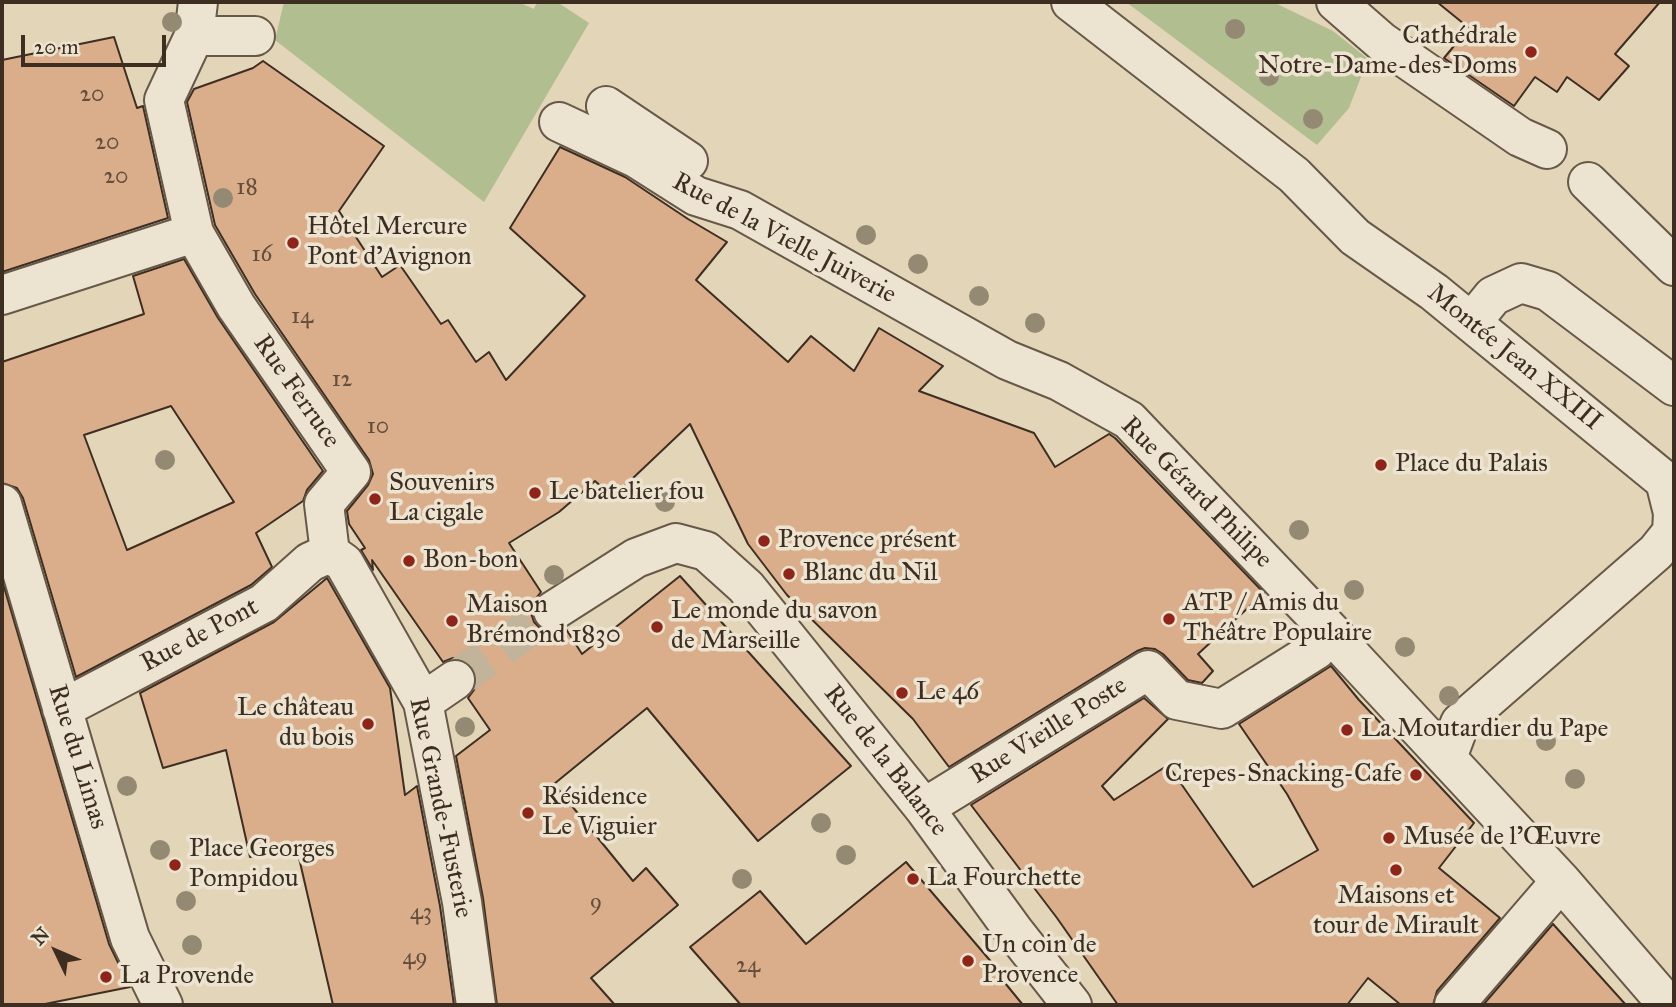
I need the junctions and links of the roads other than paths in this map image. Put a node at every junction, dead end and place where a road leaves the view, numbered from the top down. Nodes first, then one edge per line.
1 (1071, 2) edge
2 (1336, 2) edge
3 (196, 19) edge
4 (255, 36) dead end
5 (606, 106) dead end
6 (559, 122) dead end
7 (1547, 149) dead end
8 (1588, 182) dead end
9 (740, 210) junction
10 (194, 233) junction
11 (1674, 266) edge
12 (2, 295) edge
13 (1472, 323) junction
14 (1007, 360) joint
15 (1674, 386) edge
16 (2, 504) edge
17 (330, 553) junction
18 (553, 611) tunnel mouth
19 (1316, 650) dead end
20 (455, 680) tunnel mouth
21 (423, 702) junction
22 (62, 709) junction
23 (1447, 758) junction
24 (924, 808) junction
25 (1561, 881) junction
26 (154, 1003) edge
27 (476, 1005) edge
28 (1072, 1005) edge
29 (1454, 1005) edge
30 (1668, 1005) edge

1 - 13 street, Montée Jean XXIII
2 - 7 street
3 - 4 street
3 - 10 street, Rue Ferruce
5 - 9 street
6 - 9 street, Rue de la Vielle Juiverie
8 - 11 street
9 - 14 street, Rue de la Vielle Juiverie
10 - 12 street
10 - 17 street, Rue Ferruce
13 - 15 street
13 - 23 street, Montée Jean XXIII
14 - 23 street, Rue Gérard Philipe
16 - 22 street, Rue du Limas
17 - 21 street, Rue Grande-Fusterie
17 - 22 street, Rue de Pont
18 - 24 street, Rue de la Balance
19 - 24 street, Rue Vieille Poste
20 - 21 street
21 - 27 street, Rue Grande-Fusterie
22 - 26 street, Rue du Limas
23 - 25 street, Rue Gérard Philipe
24 - 28 street, Rue de la Balance
25 - 29 street
25 - 30 street, Rue Gérard Philipe

